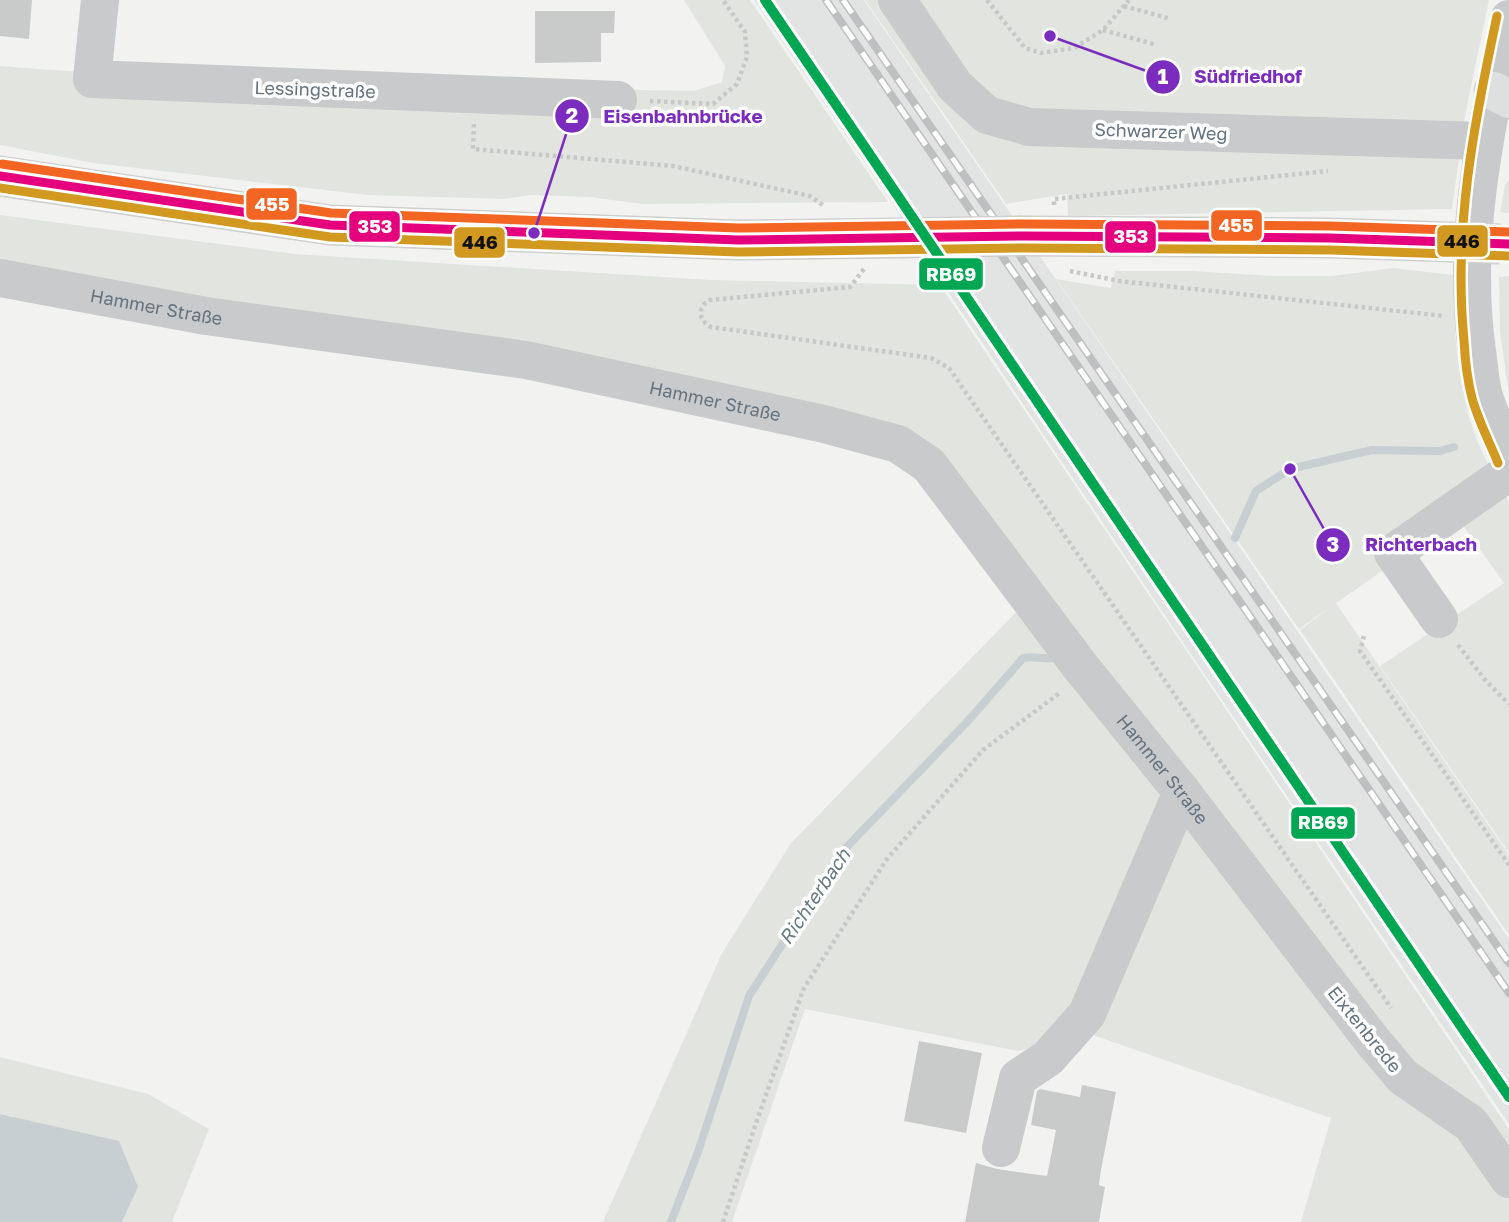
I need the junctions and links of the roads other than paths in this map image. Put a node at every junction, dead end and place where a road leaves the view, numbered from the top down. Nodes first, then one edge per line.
1 (100, 0) edge
2 (897, 0) edge
3 (1509, 19) edge
4 (1501, 95) edge
5 (618, 100) road end
6 (1485, 141) junction
7 (0, 176) edge
8 (1505, 244) edge
9 (0, 278) edge
10 (1509, 458) edge
11 (1509, 472) edge
12 (1438, 619) road end
13 (1182, 792) junction
14 (1235, 863) joint
15 (1002, 1148) dead end
16 (1509, 1179) edge

1 - 5 street, Lessingstraße
2 - 6 street, Schwarzer Weg
3 - 4 street
4 - 6 street
6 - 10 street
7 - 8 main road, bridge
9 - 13 street, Hammer Straße
11 - 12 street
13 - 14 street, Hammer Straße
13 - 15 street
14 - 16 street, Eixtenbrede

